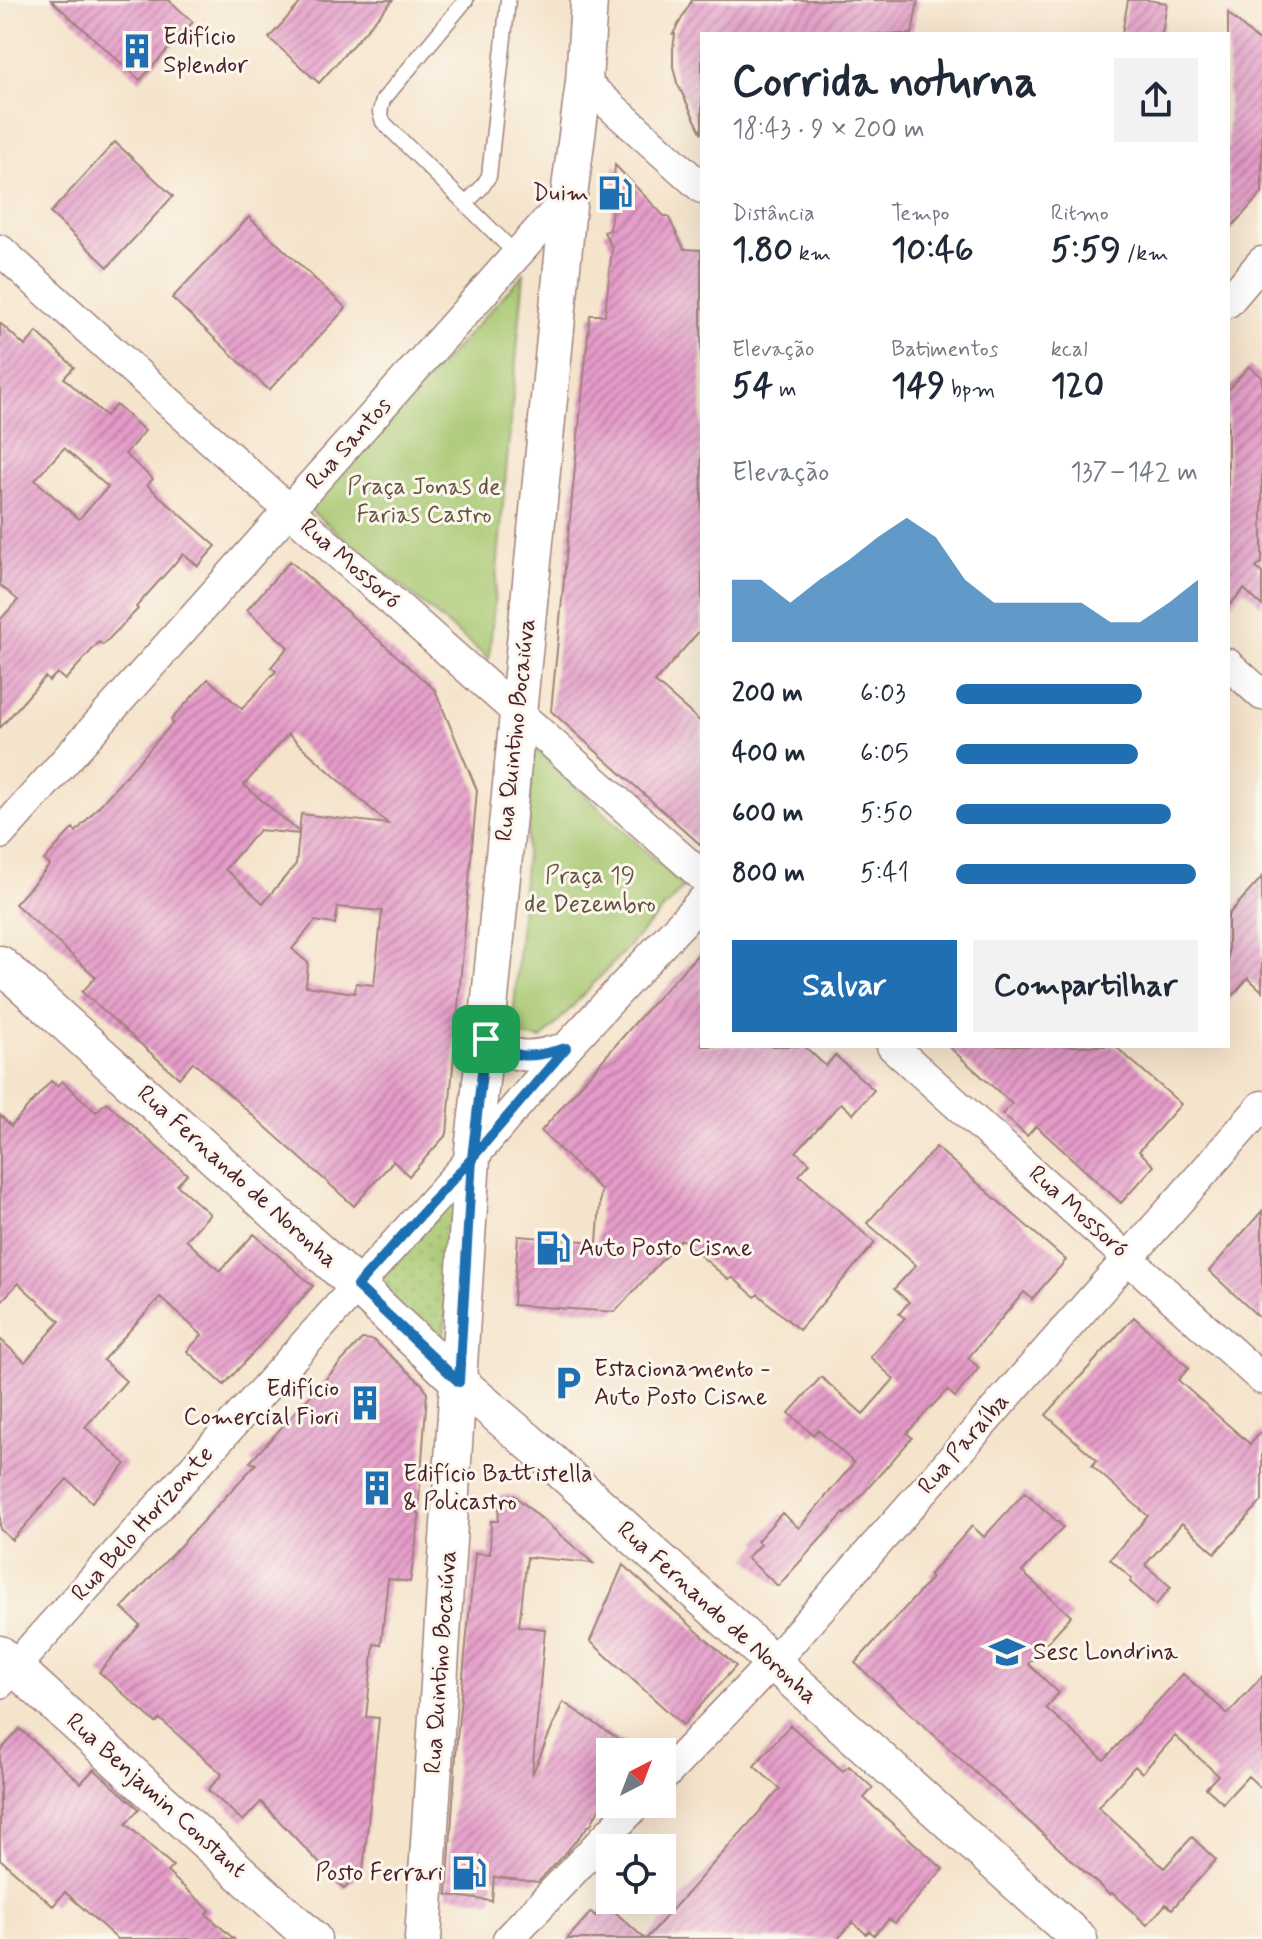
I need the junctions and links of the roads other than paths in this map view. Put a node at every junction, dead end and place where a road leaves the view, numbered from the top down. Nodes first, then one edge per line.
1 (466, 0) edge
2 (508, 0) edge
3 (589, 0) edge
4 (584, 82) junction
5 (700, 186) edge
6 (569, 196) junction
7 (466, 203) junction
8 (0, 250) edge
9 (517, 255) junction
10 (1262, 262) edge
11 (1230, 300) edge
12 (290, 511) junction
13 (1230, 666) edge
14 (1262, 695) edge
15 (517, 711) junction
16 (0, 834) edge
17 (700, 874) edge
18 (700, 903) edge
19 (0, 964) edge
20 (486, 1039) junction
21 (566, 1048) junction
22 (894, 1048) edge
23 (1262, 1106) edge
24 (472, 1158) junction
25 (1129, 1257) junction
26 (357, 1286) junction
27 (1262, 1379) edge
28 (459, 1382) junction
29 (772, 1663) junction
30 (5, 1668) edge
31 (676, 1763) edge
32 (624, 1818) edge
33 (313, 1939) edge
34 (423, 1939) edge
35 (508, 1939) edge
36 (1079, 1939) edge

1 - 7 lane
2 - 7 lane
3 - 4 street, Rua Quintino Bocaiúva
4 - 5 street
4 - 6 street, Rua Quintino Bocaiúva
6 - 9 street, Rua Santos
6 - 15 street, Rua Quintino Bocaiúva
7 - 9 lane
8 - 12 street, Rua Mossoró
9 - 12 street, Rua Santos
10 - 11 street
12 - 15 street, Rua Mossoró
12 - 16 street, Rua Santos
13 - 14 street
15 - 17 street, Rua Mossoró
15 - 20 street, Rua Quintino Bocaiúva
18 - 21 street, Rua Belo Horizonte
19 - 26 street, Rua Fernando de Noronha
20 - 21 street
20 - 24 street, Rua Quintino Bocaiúva
21 - 24 street, Rua Belo Horizonte
22 - 25 street, Rua Mossoró
23 - 25 street, Rua Paraíba
24 - 26 street, Rua Belo Horizonte
24 - 28 street, Rua Quintino Bocaiúva
25 - 27 street, Rua Mossoró
25 - 29 street, Rua Paraíba
26 - 28 street, Rua Fernando de Noronha
26 - 30 street, Rua Belo Horizonte
28 - 29 street, Rua Fernando de Noronha
28 - 34 street, Rua Quintino Bocaiúva
29 - 31 street, Rua Paraíba
29 - 36 street, Rua Fernando de Noronha
30 - 33 street, Rua Benjamin Constant
32 - 35 street

